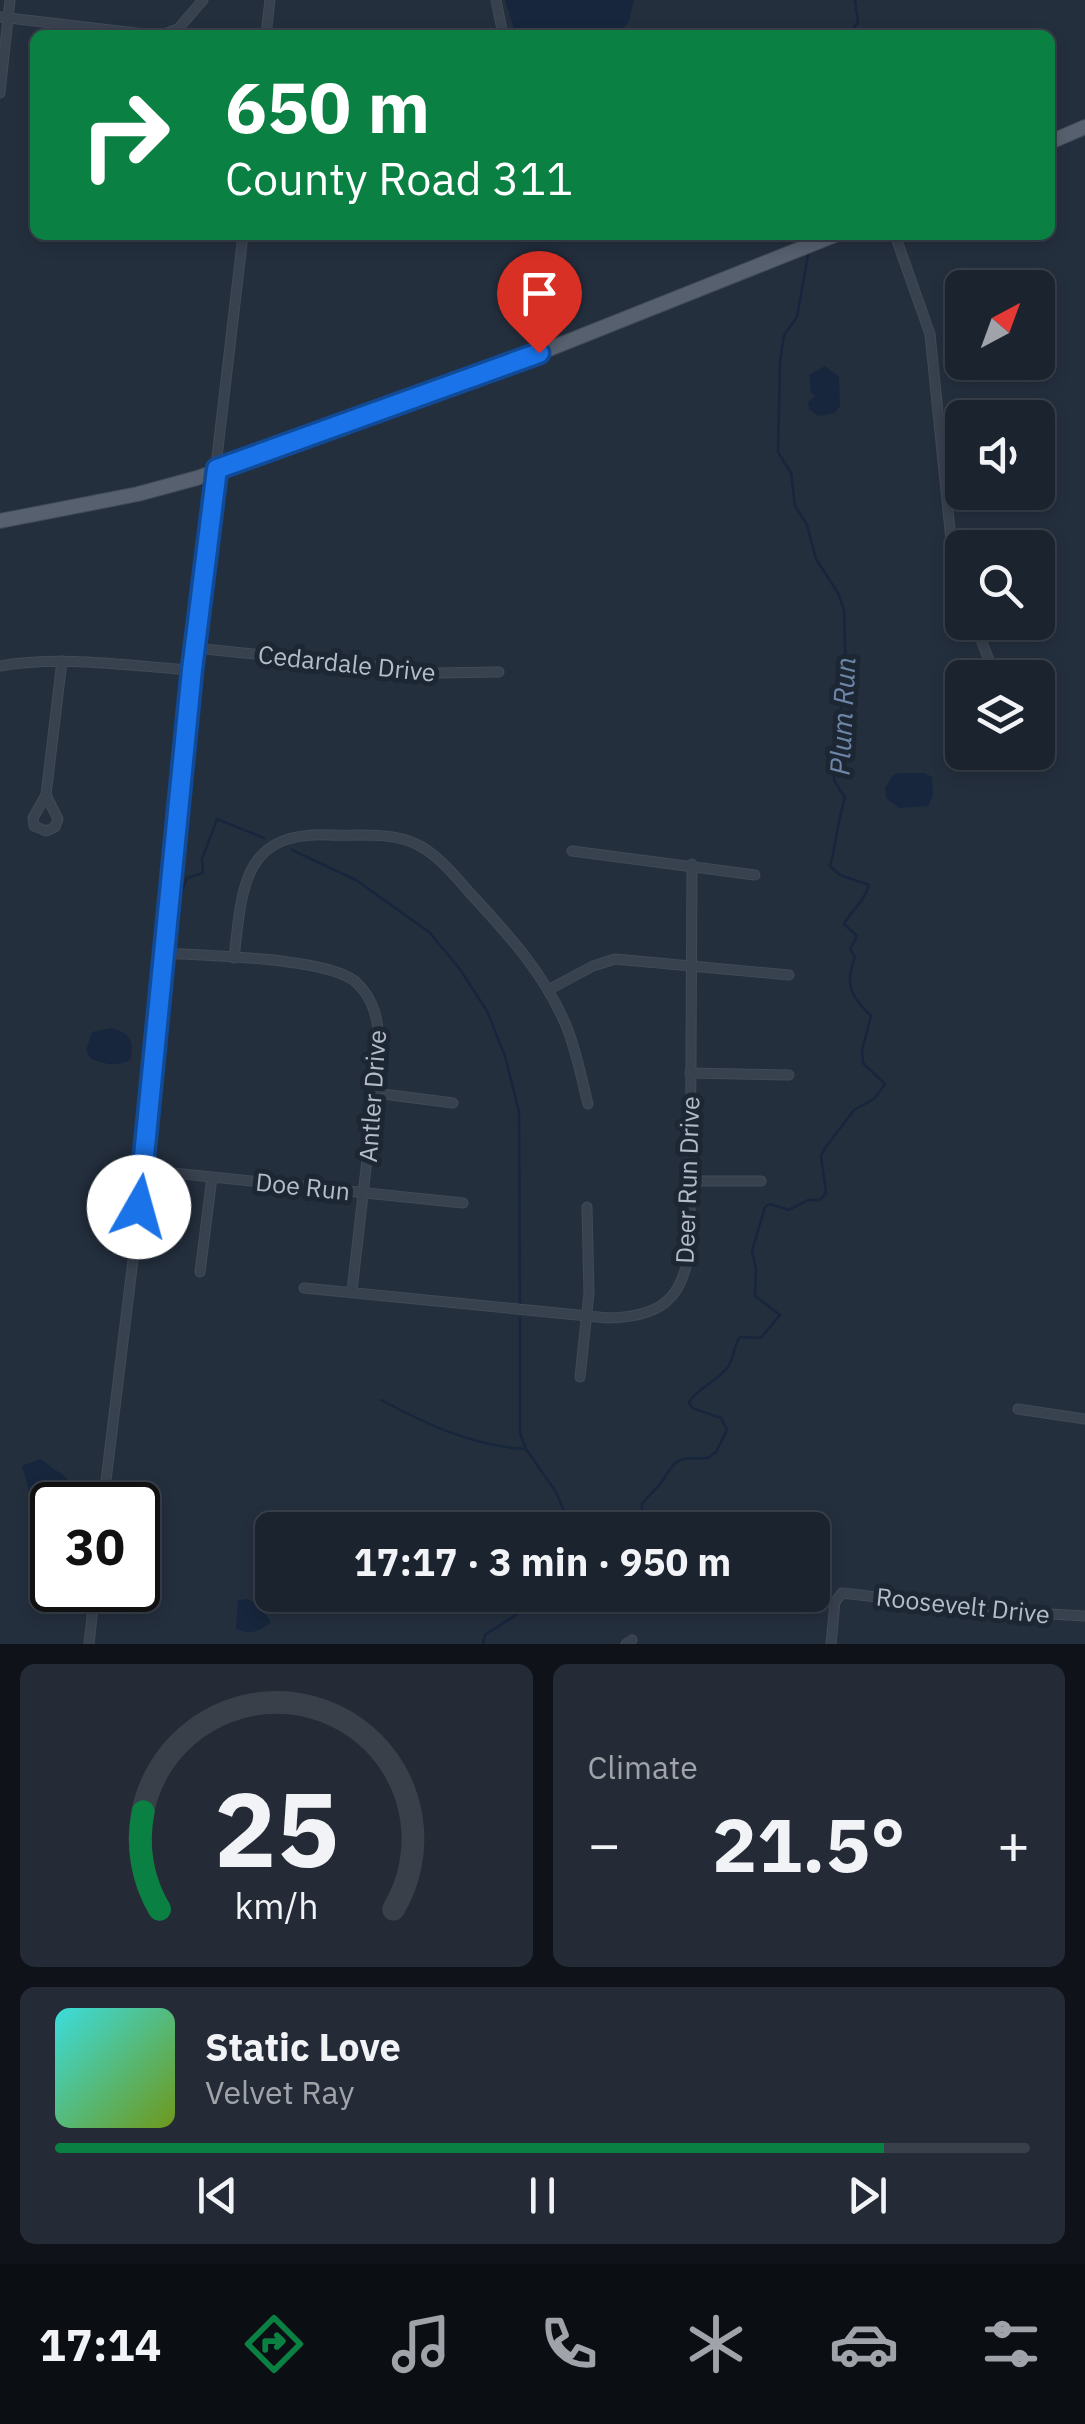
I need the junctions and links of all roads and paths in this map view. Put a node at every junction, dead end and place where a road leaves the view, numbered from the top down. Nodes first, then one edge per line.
1 (10, 0) edge
2 (203, 0) edge
3 (270, 0) edge
4 (496, 0) edge
5 (4, 18) edge
6 (91, 30) edge
7 (175, 30) edge
8 (267, 30) edge
9 (502, 30) edge
10 (0, 93) edge
11 (1085, 127) edge
12 (1055, 140) edge
13 (242, 240) edge
14 (822, 240) edge
15 (897, 240) edge
16 (217, 469) junction
17 (0, 520) edge
18 (950, 530) edge
19 (195, 648) junction
20 (62, 661) junction
21 (0, 666) edge
22 (192, 670) junction
23 (499, 672) dead end
24 (46, 795) dead end
25 (572, 850) dead end
26 (692, 864) junction
27 (755, 876) dead end
28 (165, 953) junction
29 (234, 958) junction
30 (690, 966) junction
31 (789, 975) dead end
32 (548, 990) junction
33 (690, 1073) junction
34 (789, 1075) dead end
35 (375, 1092) junction
36 (453, 1103) dead end
37 (588, 1104) dead end
38 (144, 1170) junction
39 (212, 1177) junction
40 (690, 1180) junction
41 (761, 1181) dead end
42 (364, 1192) junction
43 (463, 1203) dead end
44 (587, 1207) dead end
45 (200, 1272) dead end
46 (304, 1288) dead end
47 (352, 1292) junction
48 (588, 1316) junction
49 (580, 1377) dead end
50 (1018, 1409) dead end
51 (1085, 1419) edge
52 (107, 1482) edge
53 (93, 1612) edge
54 (1085, 1616) edge
55 (89, 1644) edge
56 (830, 1644) edge

1 - 5 street
2 - 7 street
3 - 8 street
4 - 9 street
5 - 6 street
5 - 10 street
11 - 12 main road
13 - 16 street
14 - 16 main road
15 - 18 street
16 - 17 main road
16 - 19 street
19 - 22 street
19 - 23 street, Cedardale Drive
20 - 21 street
20 - 22 street
20 - 24 street
22 - 28 street
25 - 26 street
26 - 27 street
26 - 30 street, Deer Run Drive
28 - 29 street, Antler Drive
28 - 38 street
29 - 32 street
29 - 35 street, Antler Drive
30 - 31 street
30 - 32 street
30 - 33 street, Deer Run Drive
32 - 37 street
33 - 34 street
33 - 40 street, Deer Run Drive
35 - 36 street
35 - 42 street, Antler Drive
38 - 39 street, Doe Run
38 - 52 street
39 - 42 street, Doe Run
39 - 45 street
40 - 41 street
40 - 48 street, Deer Run Drive
42 - 43 street, Doe Run
42 - 47 street, Antler Drive
44 - 48 street
46 - 47 street, Deer Run Drive
47 - 48 street, Deer Run Drive
48 - 49 street
50 - 51 street
53 - 55 street
54 - 56 street, Roosevelt Drive

